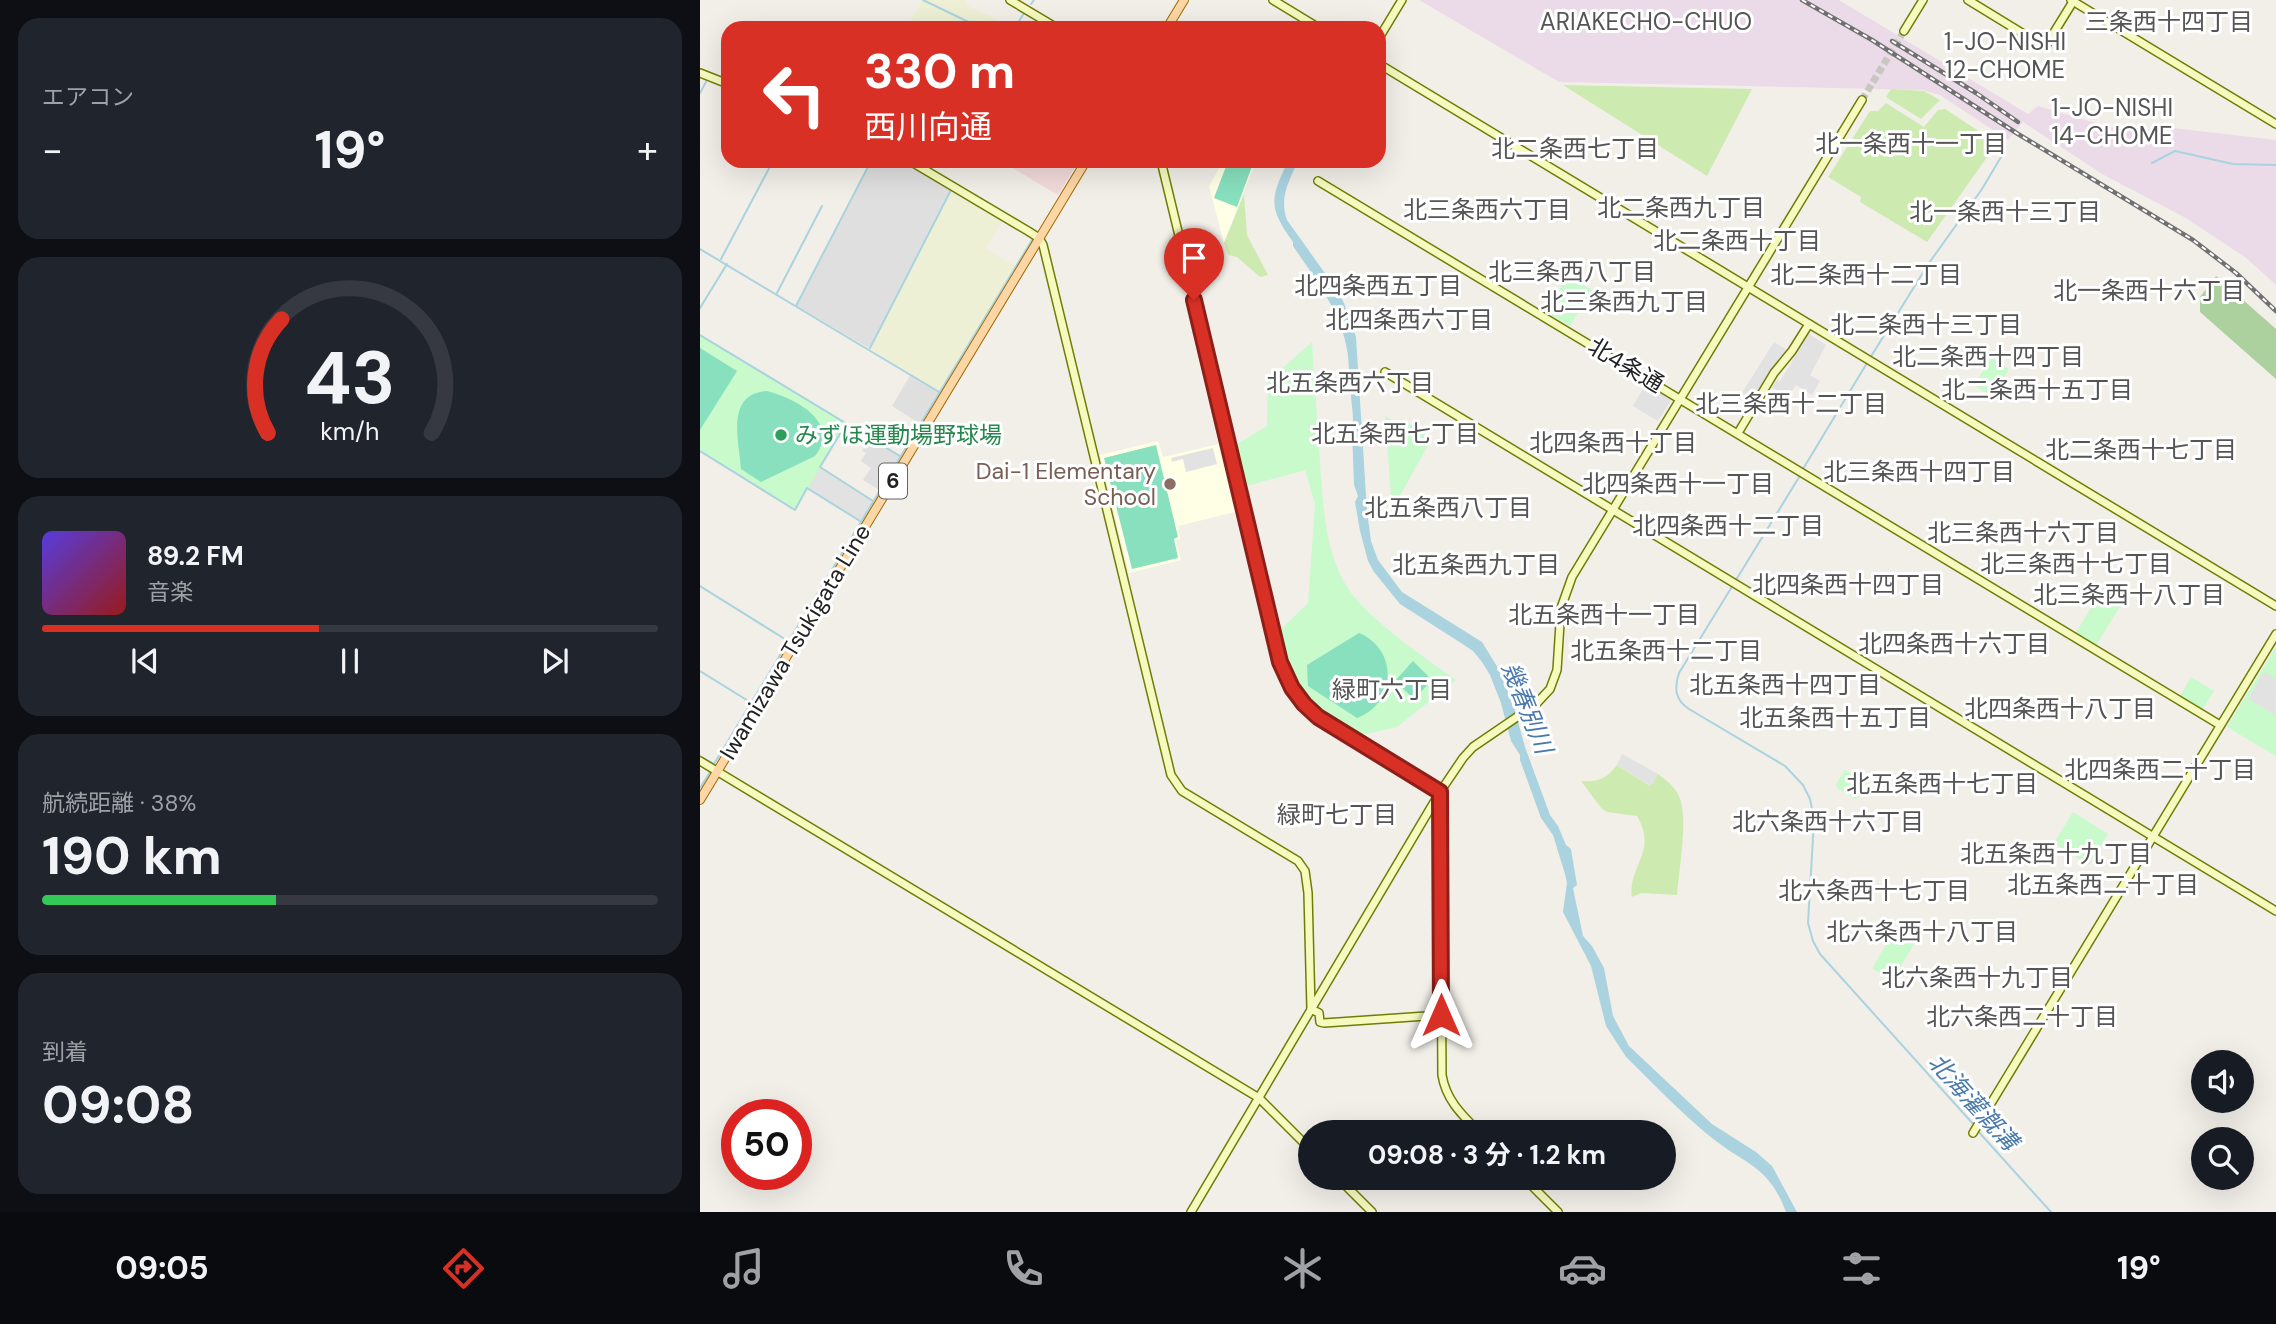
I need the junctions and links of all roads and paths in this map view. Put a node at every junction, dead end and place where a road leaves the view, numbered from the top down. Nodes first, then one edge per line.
1 (1010, 0) edge
2 (1184, 0) edge
3 (1273, 0) edge
4 (1402, 0) edge
5 (1923, 0) edge
6 (1968, 0) edge
7 (2073, 0) edge
8 (1045, 21) edge
9 (1171, 21) edge
10 (1307, 21) edge
11 (1386, 26) edge
12 (1904, 31) tunnel mouth
13 (1386, 68) edge
14 (700, 73) edge
15 (721, 81) edge
16 (1862, 100) tunnel mouth
17 (2276, 124) edge
18 (923, 168) edge
19 (1082, 168) edge
20 (1163, 168) edge
21 (1318, 181) dead end
22 (1039, 238) junction
23 (1748, 287) junction
24 (1809, 324) junction
25 (1385, 372) dead end
26 (1681, 398) junction
27 (1738, 433) junction
28 (1613, 509) junction
29 (2276, 606) edge
30 (2276, 634) edge
31 (2220, 725) junction
32 (700, 761) edge
33 (717, 771) junction
34 (1440, 792) junction
35 (700, 800) edge
36 (2153, 835) junction
37 (2276, 911) edge
38 (1311, 1009) junction
39 (1441, 1015) junction
40 (1259, 1098) junction
41 (1468, 1120) edge
42 (1973, 1133) dead end
43 (1298, 1137) edge
44 (1350, 1190) edge
45 (1536, 1190) edge
46 (1191, 1212) edge
47 (1372, 1212) edge
48 (1558, 1212) edge

1 - 8 street
2 - 9 main road
3 - 10 street
4 - 11 street
5 - 12 street
6 - 7 street
7 - 17 street
13 - 23 street
14 - 15 street
16 - 23 street
18 - 22 street
19 - 22 main road, Iwamizawa Tsukigata Line / 6
20 - 34 street
21 - 26 street, 北4条通
22 - 33 main road, Iwamizawa Tsukigata Line / 6
22 - 38 street
23 - 24 street
23 - 26 street
24 - 27 street
24 - 29 street
25 - 28 street
26 - 27 street, 北4条通
26 - 28 street
27 - 31 street, 北4条通
28 - 34 street
28 - 36 street
30 - 31 street
31 - 36 street
32 - 33 street
33 - 35 main road, Iwamizawa Tsukigata Line / 6
33 - 40 street
34 - 38 street
34 - 39 street
36 - 37 street
36 - 42 street
38 - 39 street
38 - 40 street
39 - 41 street
40 - 43 street
40 - 46 street
44 - 47 street
45 - 48 street

